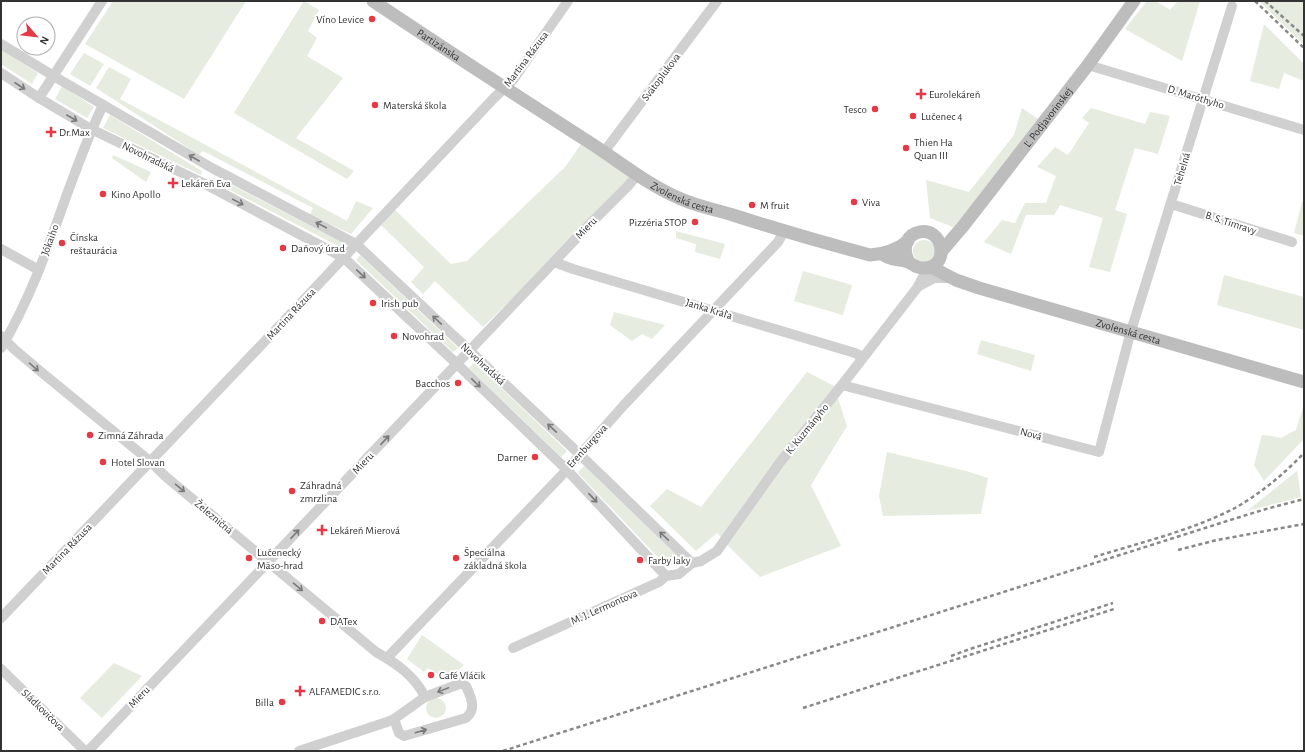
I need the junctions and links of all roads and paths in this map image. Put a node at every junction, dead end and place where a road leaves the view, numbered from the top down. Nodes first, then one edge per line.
1 (102, 1) edge
2 (373, 1) edge
3 (568, 1) edge
4 (717, 1) edge
5 (1134, 1) edge
6 (1232, 6) dead end
7 (1, 44) edge
8 (1088, 65) junction
9 (1, 74) edge
10 (53, 76) junction
11 (505, 89) junction
12 (39, 98) junction
13 (1203, 99) junction
14 (103, 105) junction
15 (91, 129) junction
16 (1304, 130) edge
17 (604, 152) junction
18 (212, 168) junction
19 (638, 174) junction
20 (205, 184) junction
21 (1171, 204) junction
22 (784, 231) junction
23 (958, 231) junction
24 (935, 236) junction
25 (908, 241) junction
26 (1292, 242) dead end
27 (356, 244) junction
28 (1, 250) edge
29 (882, 254) junction
30 (941, 254) junction
31 (344, 258) junction
32 (554, 262) junction
33 (921, 266) junction
34 (40, 270) junction
35 (952, 278) junction
36 (917, 288) junction
37 (714, 310) junction
38 (1131, 331) junction
39 (2, 341) edge
40 (469, 351) junction
41 (863, 357) junction
42 (457, 364) junction
43 (1304, 382) edge
44 (842, 385) junction
45 (580, 455) junction
46 (151, 462) junction
47 (566, 469) junction
48 (268, 563) junction
49 (692, 563) junction
50 (666, 576) junction
51 (1, 618) edge
52 (513, 648) dead end
53 (387, 658) junction
54 (1, 669) edge
55 (425, 697) junction
56 (394, 719) junction
57 (87, 751) edge
58 (299, 751) edge

1 - 10 street
2 - 11 street, Partizánska
3 - 11 street, Martina Rázusa
4 - 17 street, Svätoplukova
5 - 8 street, Ľ. Podjavorinskej
6 - 13 street, Tehelná
7 - 10 street, Novohradská
8 - 13 street, D. Maróthyho
8 - 23 street, Ľ. Podjavorinskej
9 -> 12 street, Novohradská
10 - 12 street
10 - 14 street, Novohradská
11 - 17 street, Zvolenská cesta
11 - 27 street, Martina Rázusa
12 -> 15 street, Novohradská
13 - 16 street, D. Maróthyho
13 - 21 street, Tehelná
14 - 15 street
18 -> 14 street, Novohradská
15 - 20 street, Novohradská
15 - 34 street, Jókaiho
17 - 19 street, Zvolenská cesta
18 - 20 street
27 -> 18 street, Novohradská
19 - 22 street, Zvolenská cesta
19 - 32 street, Mieru
20 -> 31 street, Novohradská
21 - 26 street, B. S. Timravy
21 - 38 street, Tehelná
22 - 29 street, Zvolenská cesta
22 - 37 street, Erenburgova
23 - 24 street
23 - 30 street, Ľ. Podjavorinskej
24 - 25 street, Zvolenská cesta
24 - 30 street
25 - 29 street, Zvolenská cesta
25 - 33 street
27 - 31 street, Martina Rázusa
40 -> 27 street, Novohradská
28 - 34 street
29 - 33 street, Zvolenská cesta
30 - 33 street
30 - 35 street
31 -> 42 street, Novohradská
31 - 46 street, Martina Rázusa
32 - 37 street, Janka Kráľa
32 - 40 street, Mieru
33 - 35 street, Zvolenská cesta
33 - 36 street
34 - 39 street, Jókaiho
35 - 36 street, K. Kuzmányho
35 - 38 street, Zvolenská cesta
36 - 41 street, K. Kuzmányho
37 - 41 street, Janka Kráľa
37 - 45 street, Erenburgova
38 - 43 street, Zvolenská cesta
38 - 44 street, Nová
39 -> 46 street, Železničná
40 - 42 street, Mieru
45 -> 40 street, Novohradská
41 - 44 street, K. Kuzmányho
42 -> 47 street, Novohradská
48 -> 42 street, Mieru
44 - 49 street, K. Kuzmányho
45 - 47 street, Erenburgova
49 -> 45 street, Novohradská
46 -> 48 street, Železničná
46 - 51 street, Martina Rázusa
47 -> 50 street, Novohradská
47 - 53 street, Erenburgova
48 -> 53 street, Železničná
48 - 57 street, Mieru
49 - 50 street, M. J. Lermontova
50 - 52 street, M. J. Lermontova
53 - 55 street, Železničná
54 - 57 street, Sládkovičova
55 - 56 street
56 -> 55 street
56 - 58 street

